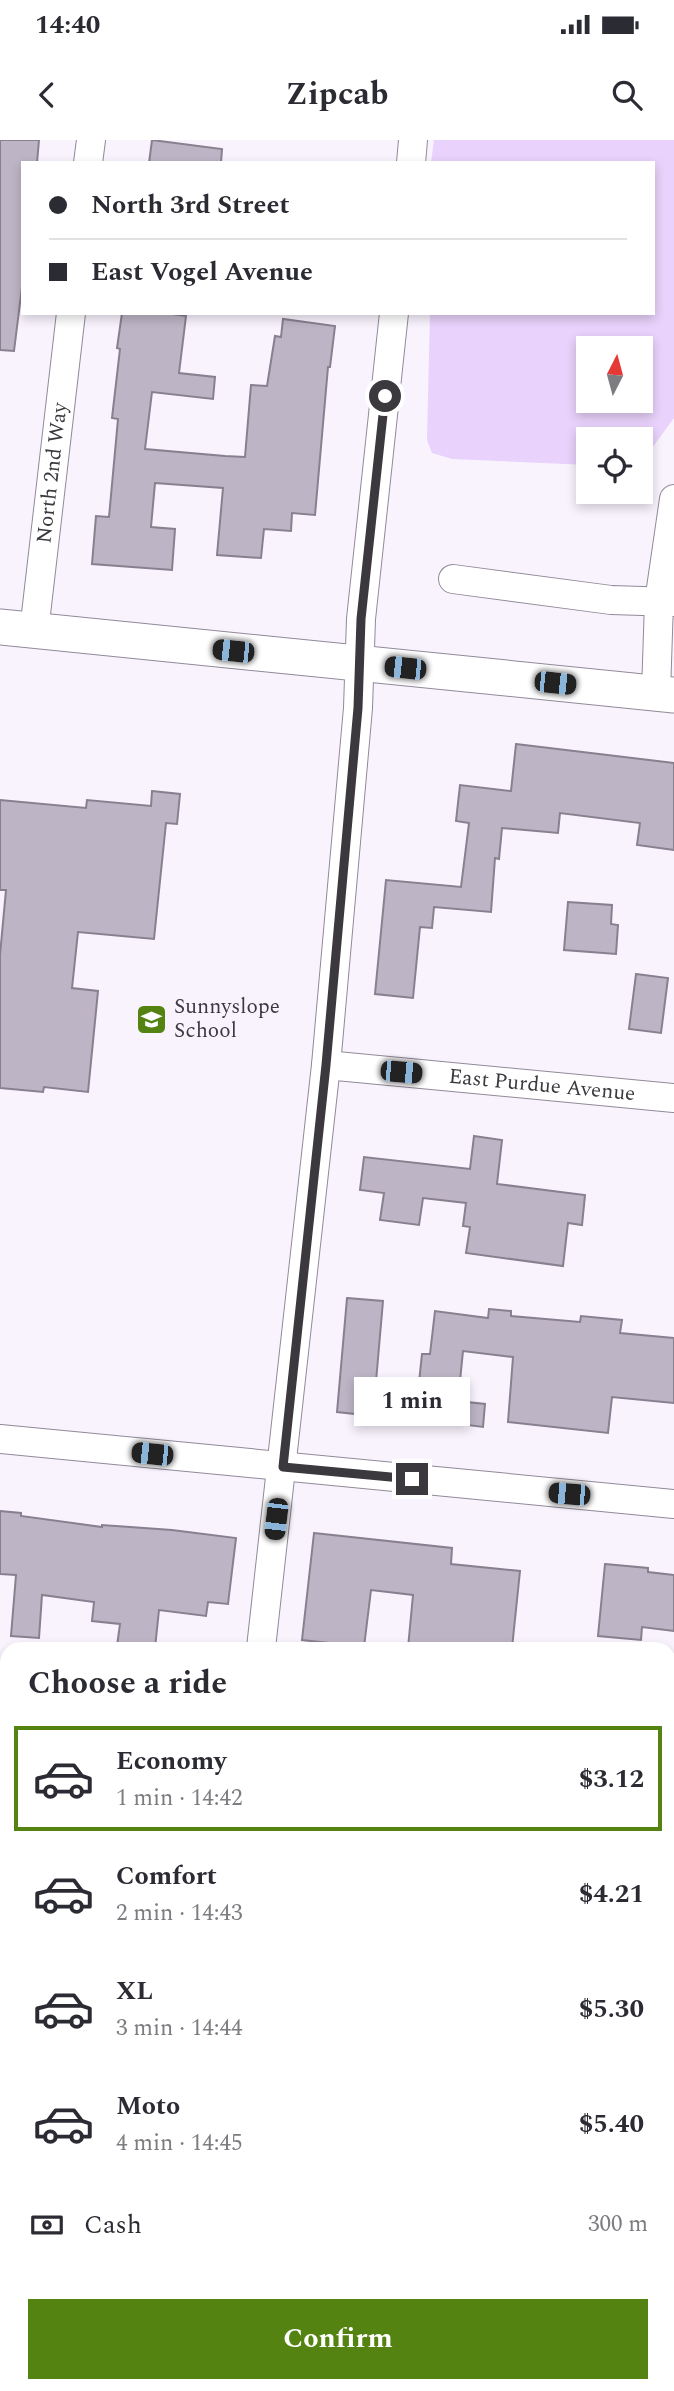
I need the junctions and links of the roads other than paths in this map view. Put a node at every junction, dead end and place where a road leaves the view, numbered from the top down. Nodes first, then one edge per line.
1 (91, 140) edge
2 (413, 140) edge
3 (88, 161) edge
4 (411, 161) edge
5 (71, 315) edge
6 (394, 315) edge
7 (674, 499) edge
8 (453, 579) dead end
9 (667, 602) edge
10 (0, 627) edge
11 (34, 631) junction
12 (359, 663) junction
13 (665, 694) edge
14 (326, 1065) junction
15 (674, 1098) edge
16 (0, 1439) edge
17 (283, 1467) junction
18 (674, 1504) edge
19 (262, 1642) edge

1 - 3 street
2 - 4 street
5 - 11 street, North 2nd Way
6 - 12 street
7 - 9 street
8 - 9 street
9 - 13 street
10 - 11 street
11 - 12 street
12 - 13 street
12 - 14 street
14 - 15 street, East Purdue Avenue
14 - 17 street
16 - 17 street
17 - 18 street
17 - 19 street

